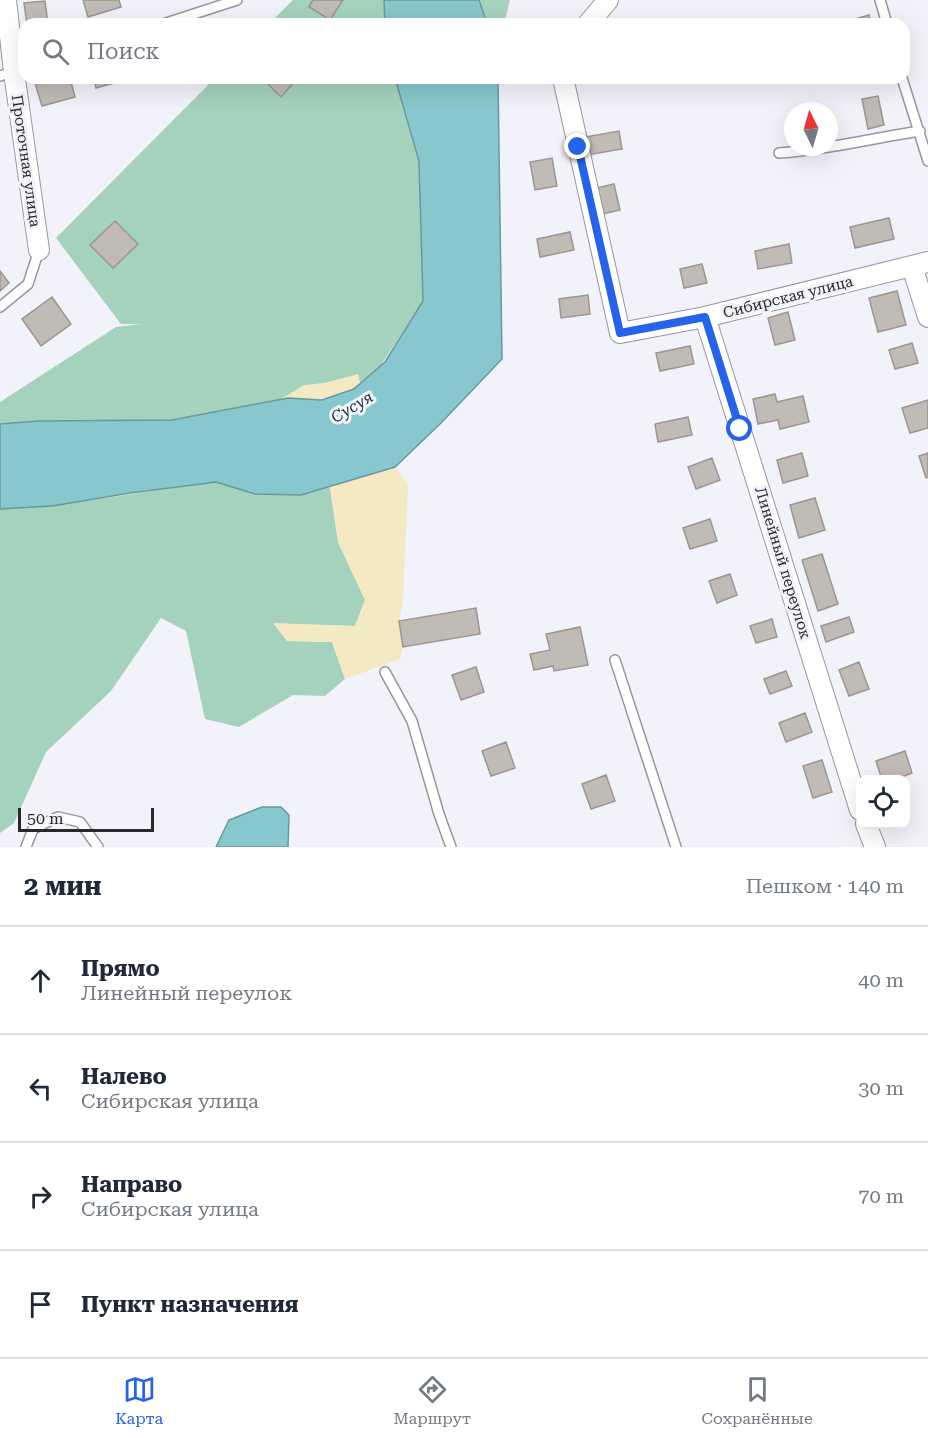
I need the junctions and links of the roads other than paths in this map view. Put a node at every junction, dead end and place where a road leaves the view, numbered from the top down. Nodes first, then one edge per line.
1 (6, 0) edge
2 (237, 0) edge
3 (608, 0) edge
4 (880, 0) edge
5 (182, 18) edge
6 (593, 18) edge
7 (885, 18) edge
8 (13, 72) edge
9 (564, 84) edge
10 (904, 84) edge
11 (920, 131) junction
12 (779, 153) dead end
13 (928, 161) edge
14 (39, 250) joint
15 (920, 264) edge
16 (0, 307) edge
17 (705, 317) junction
18 (928, 317) edge
19 (615, 660) dead end
20 (385, 672) dead end
21 (856, 794) edge
22 (868, 829) edge
23 (26, 847) edge
24 (98, 847) edge
25 (452, 847) edge
26 (676, 847) edge
27 (875, 847) edge

1 - 8 street, Проточная улица
2 - 5 lane
3 - 6 street
4 - 7 lane
8 - 14 street, Проточная улица
9 - 17 street, Сибирская улица
10 - 11 lane
11 - 12 lane
11 - 13 lane
14 - 16 lane
15 - 17 street, Сибирская улица
15 - 18 street
17 - 21 street, Линейный переулок
19 - 26 lane
20 - 25 lane
22 - 27 street
23 - 24 lane

